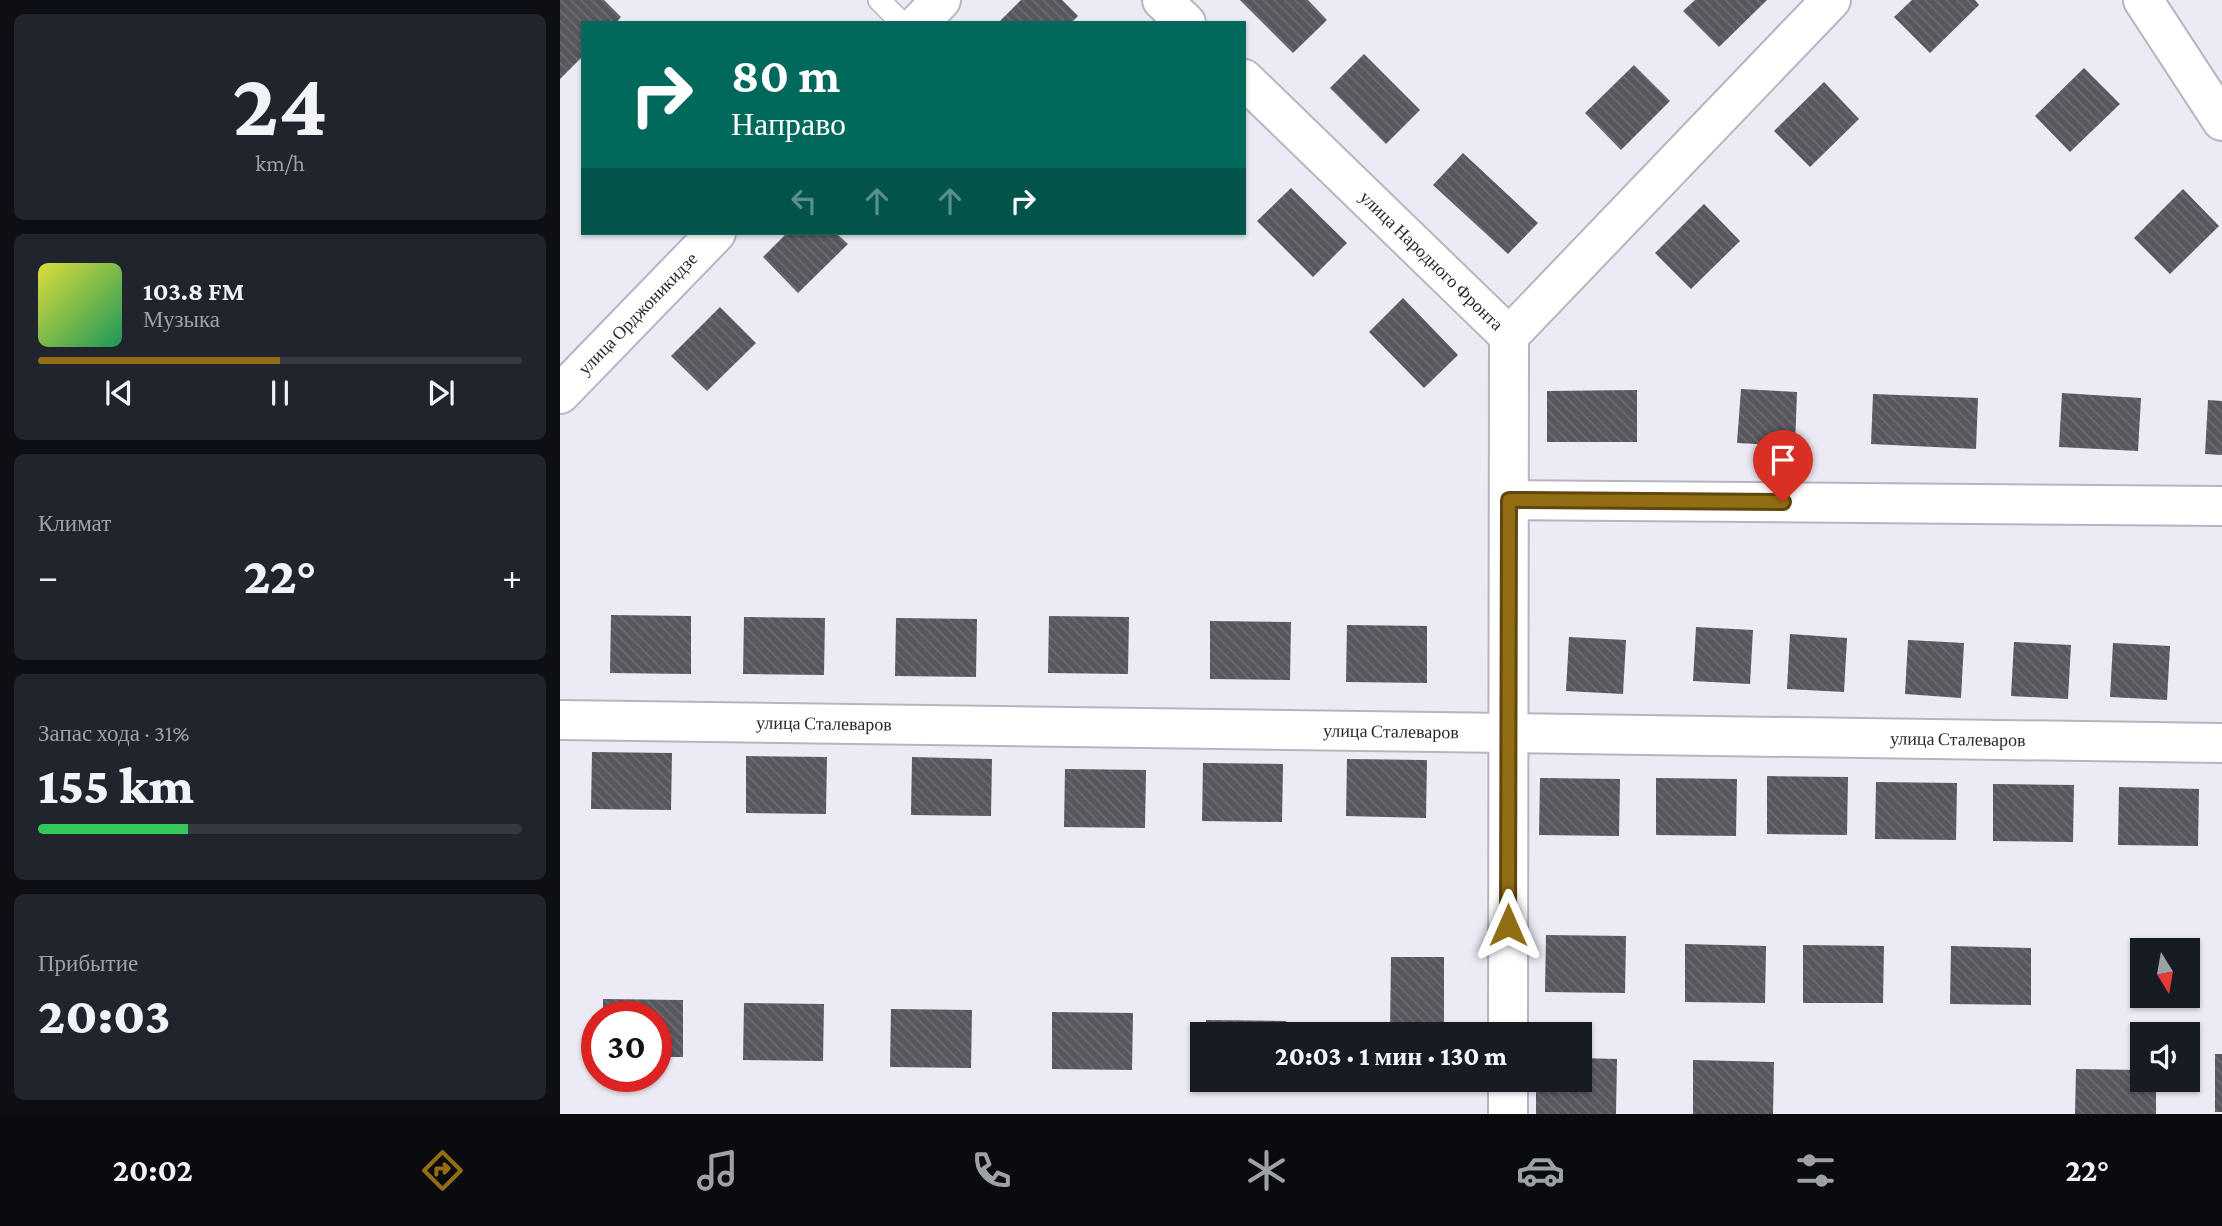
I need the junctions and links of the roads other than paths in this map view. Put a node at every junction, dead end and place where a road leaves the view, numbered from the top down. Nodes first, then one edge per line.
1 (879, 0) edge
2 (941, 0) edge
3 (1162, 0) edge
4 (1830, 0) edge
5 (2143, 0) edge
6 (900, 21) edge
7 (921, 21) edge
8 (1184, 21) edge
9 (1246, 81) edge
10 (2222, 121) edge
11 (714, 235) edge
12 (1509, 336) junction
13 (560, 394) edge
14 (1509, 500) junction
15 (2222, 506) edge
16 (560, 720) edge
17 (1508, 733) junction
18 (2222, 743) edge
19 (1508, 1022) edge
20 (1508, 1092) edge
21 (1508, 1114) edge

1 - 6 lane
2 - 7 street
3 - 8 street
4 - 12 street
5 - 10 street
9 - 12 street, улица Народного Фронта
11 - 13 street, улица Орджоникидзе
12 - 14 street, улица Народного Фронта
14 - 15 street
14 - 17 street, улица Народного Фронта
16 - 17 street, улица Сталеваров
17 - 18 street, улица Сталеваров
17 - 19 street, улица Народного Фронта
20 - 21 street

